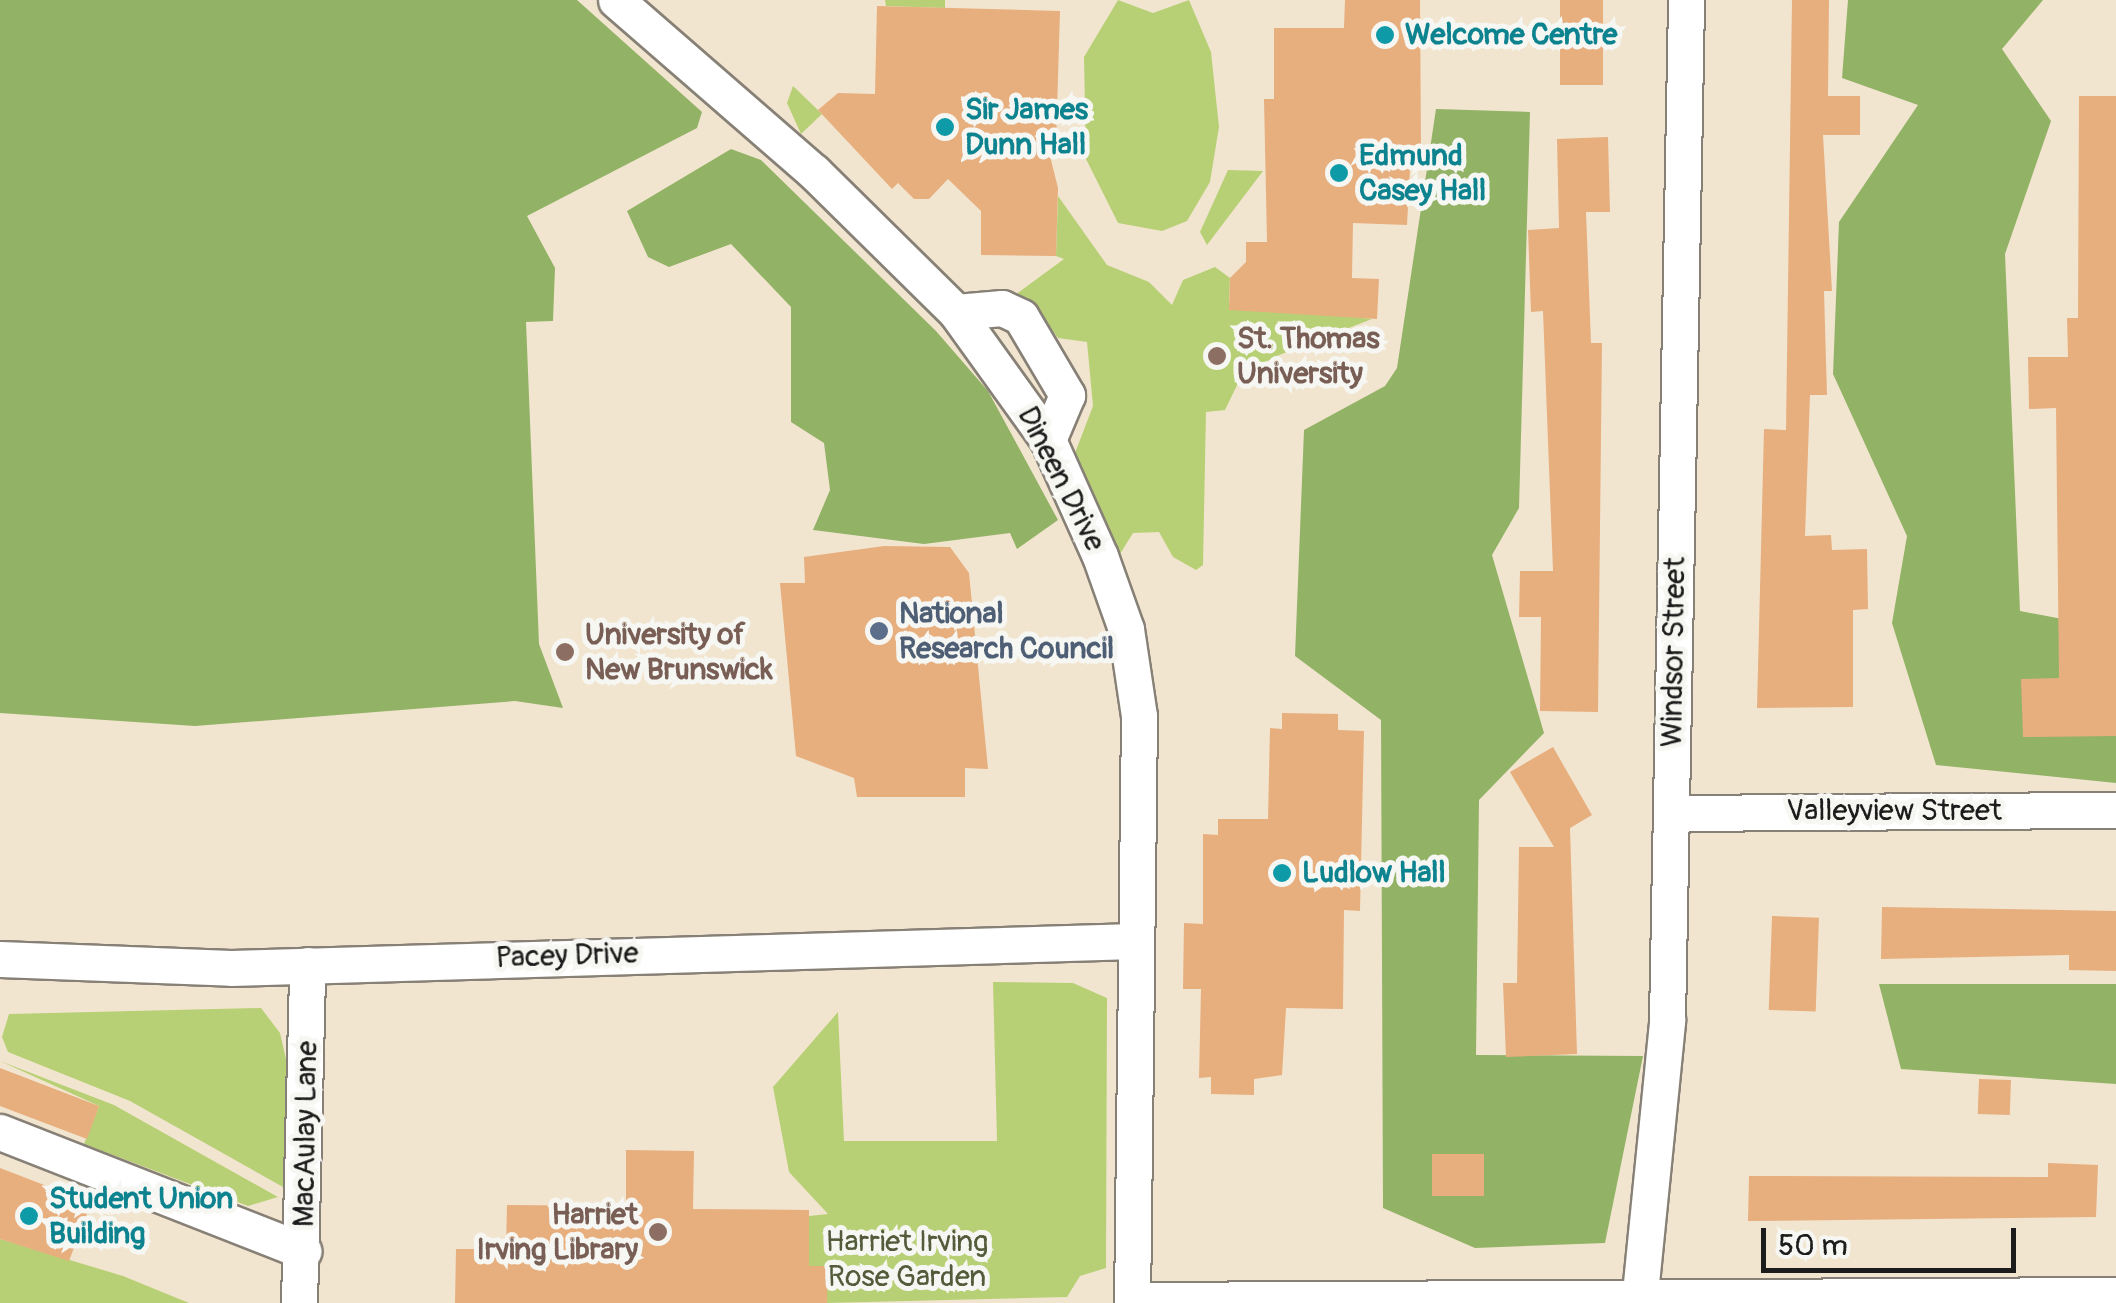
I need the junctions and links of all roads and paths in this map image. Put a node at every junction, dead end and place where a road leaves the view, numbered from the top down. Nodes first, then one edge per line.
1 (616, 0) edge
2 (1686, 0) edge
3 (956, 312) junction
4 (1048, 440) junction
5 (2116, 810) edge
6 (1672, 812) junction
7 (1135, 940) junction
8 (0, 958) edge
9 (307, 966) junction
10 (0, 1132) edge
11 (304, 1251) junction
12 (2116, 1295) edge
13 (1639, 1300) edge
14 (1132, 1302) edge
15 (299, 1303) edge

1 - 3 street, Dineen Drive
2 - 6 street, Windsor Street
3 - 4 street, Dineen Drive
3 - 4 street
4 - 7 street, Dineen Drive
5 - 6 street, Valleyview Street
6 - 13 street, Windsor Street
7 - 9 street, Pacey Drive
7 - 14 street, Dineen Drive
8 - 9 street, Pacey Drive
9 - 11 street, MacAulay Lane
10 - 11 street
11 - 15 street, MacAulay Lane
12 - 13 street
13 - 14 street

